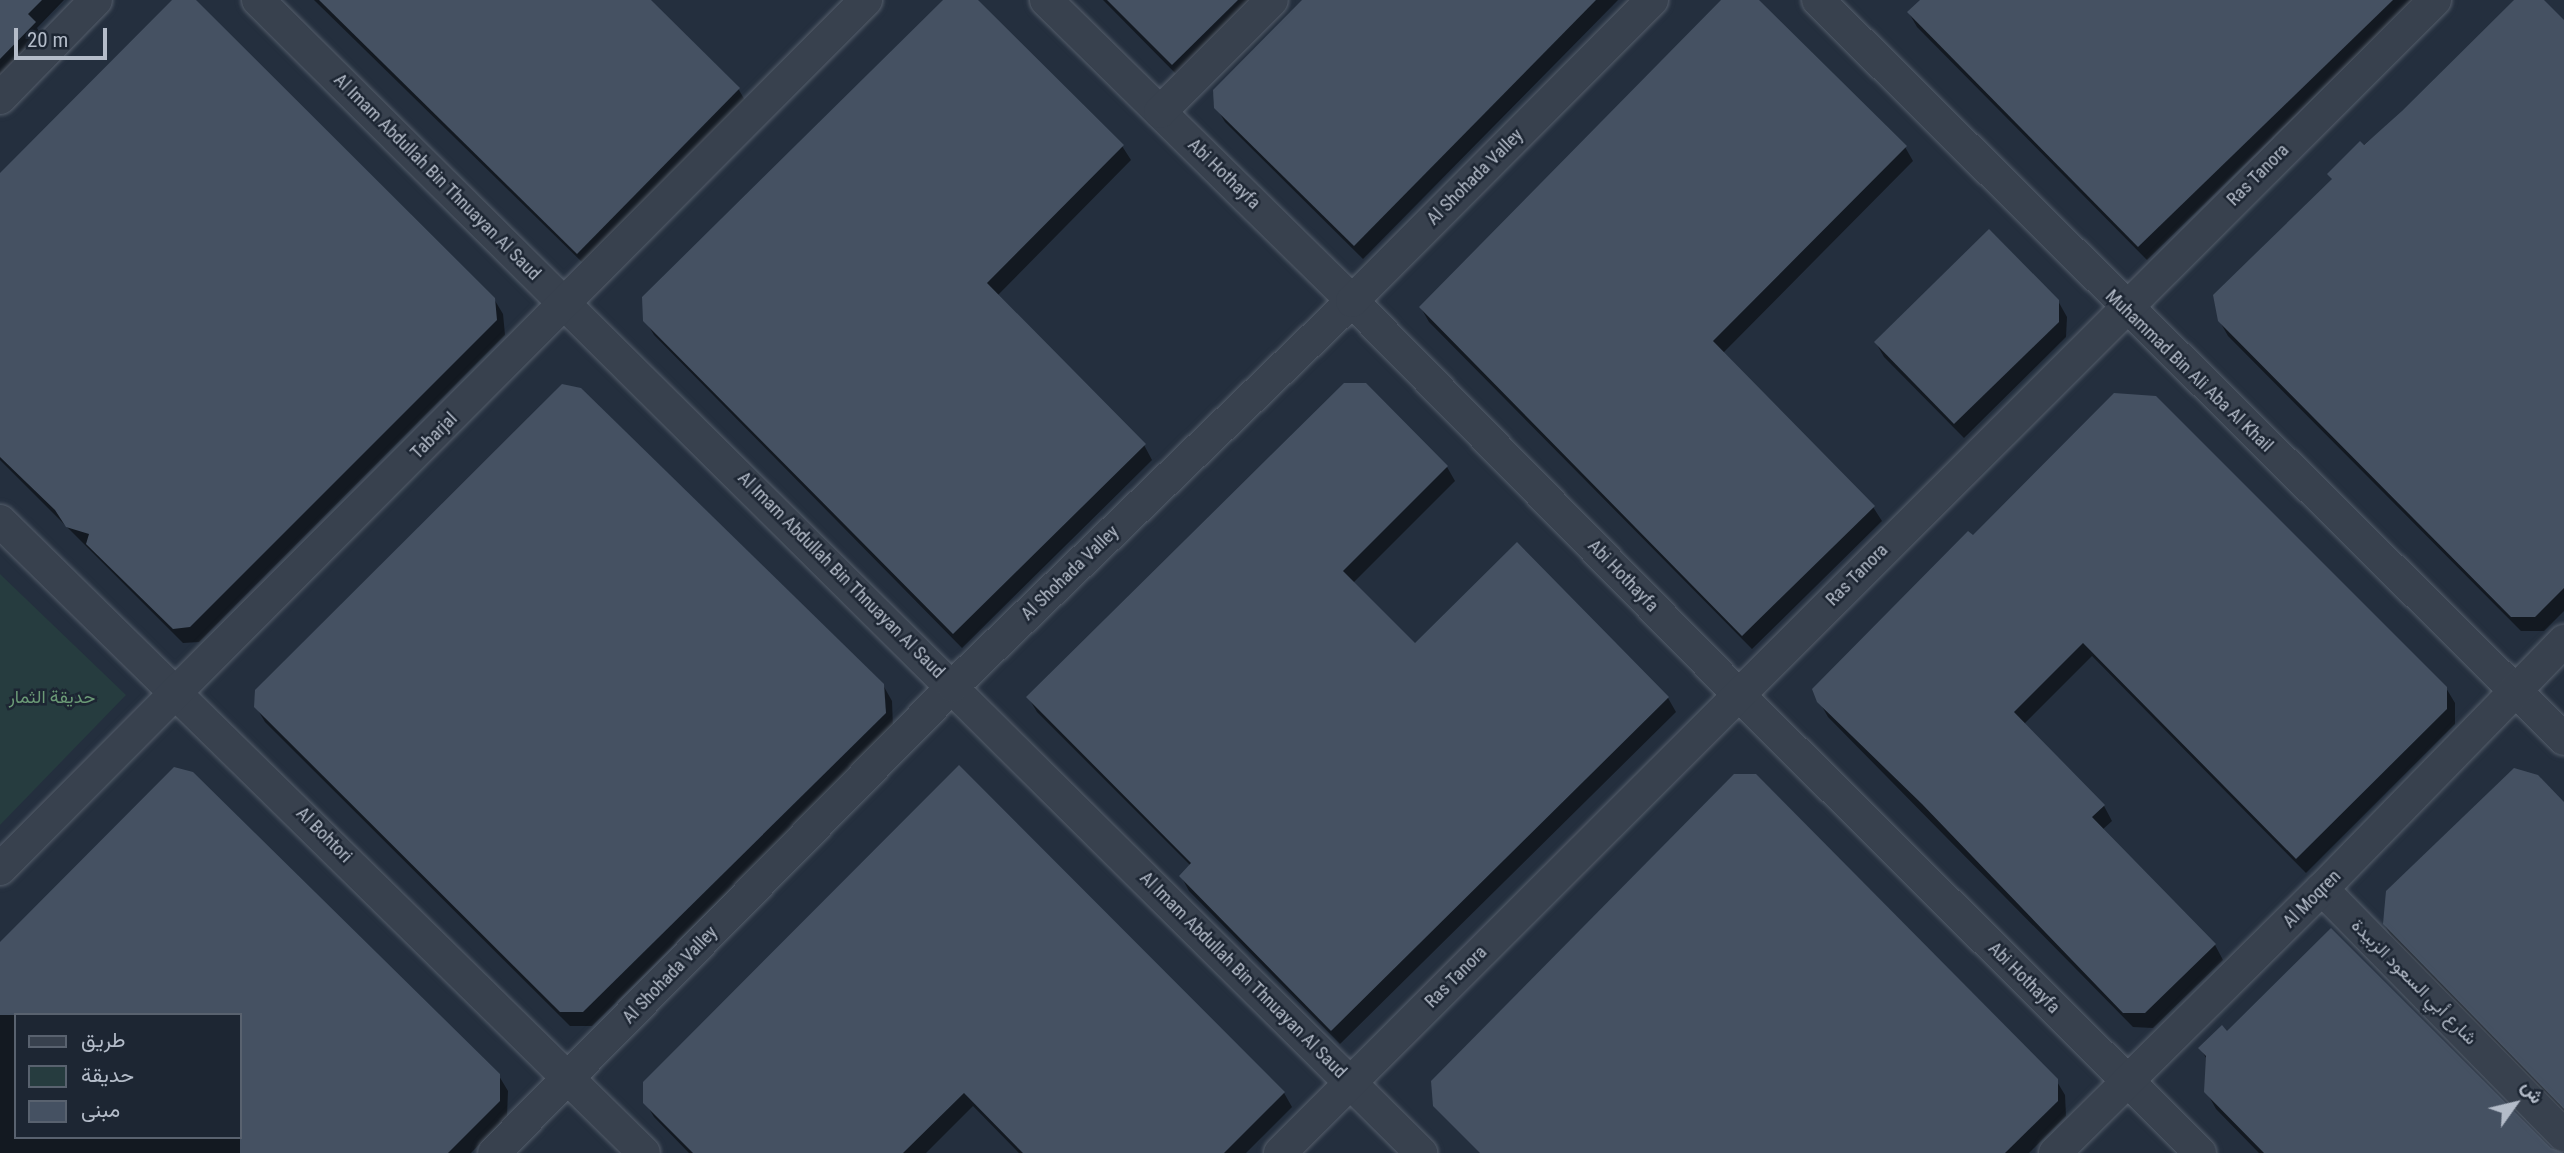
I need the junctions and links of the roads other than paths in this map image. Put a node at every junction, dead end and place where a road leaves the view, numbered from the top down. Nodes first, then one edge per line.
1 (96, 0) edge
2 (258, 0) edge
3 (866, 0) edge
4 (1046, 0) edge
5 (1272, 0) edge
6 (1652, 0) edge
7 (1818, 0) edge
8 (2435, 0) edge
9 (0, 98) edge
10 (1160, 112) junction
11 (1352, 301) junction
12 (566, 304) junction
13 (2124, 307) junction
14 (0, 521) edge
15 (2564, 641) edge
16 (953, 686) junction
17 (2516, 690) junction
18 (177, 691) junction
19 (1738, 695) junction
20 (2564, 739) edge
21 (0, 869) edge
22 (2322, 889) junction
23 (569, 1076) junction
24 (2128, 1081) junction
25 (1351, 1082) junction
26 (2564, 1135) edge
27 (494, 1153) edge
28 (644, 1153) edge
29 (1280, 1153) edge
30 (1421, 1153) edge
31 (2055, 1153) edge
32 (2200, 1153) edge

1 - 9 street
2 - 12 street, Al Imam Abdullah Bin Thnuayan Al Saud
3 - 12 street, Tabarjal
4 - 10 street, Abi Hothayfa
5 - 10 street
6 - 11 street, Al Shohada Valley
7 - 13 street, Muhammad Bin Ali Aba Al Khail
8 - 13 street, Ras Tanora
10 - 11 street, Abi Hothayfa
11 - 16 street, Al Shohada Valley
11 - 19 street, Abi Hothayfa
12 - 16 street, Al Imam Abdullah Bin Thnuayan Al Saud
12 - 18 street, Tabarjal
13 - 17 street, Muhammad Bin Ali Aba Al Khail
13 - 19 street, Ras Tanora
14 - 18 street, Al Bohtori
15 - 17 street, Al Moqren
16 - 23 street, Al Shohada Valley
16 - 25 street, Al Imam Abdullah Bin Thnuayan Al Saud
17 - 20 street, Muhammad Bin Ali Aba Al Khail
17 - 22 street, Al Moqren
18 - 21 street, Tabarjal
18 - 23 street, Al Bohtori
19 - 24 street, Abi Hothayfa
19 - 25 street, Ras Tanora
22 - 24 street, Al Moqren
22 - 26 street, شارع أبي السعود الزبيدة
23 - 27 street, Al Shohada Valley
23 - 28 street, Al Bohtori
24 - 31 street, Al Moqren
24 - 32 street, Abi Hothayfa
25 - 29 street, Ras Tanora
25 - 30 street, Al Imam Abdullah Bin Thnuayan Al Saud

